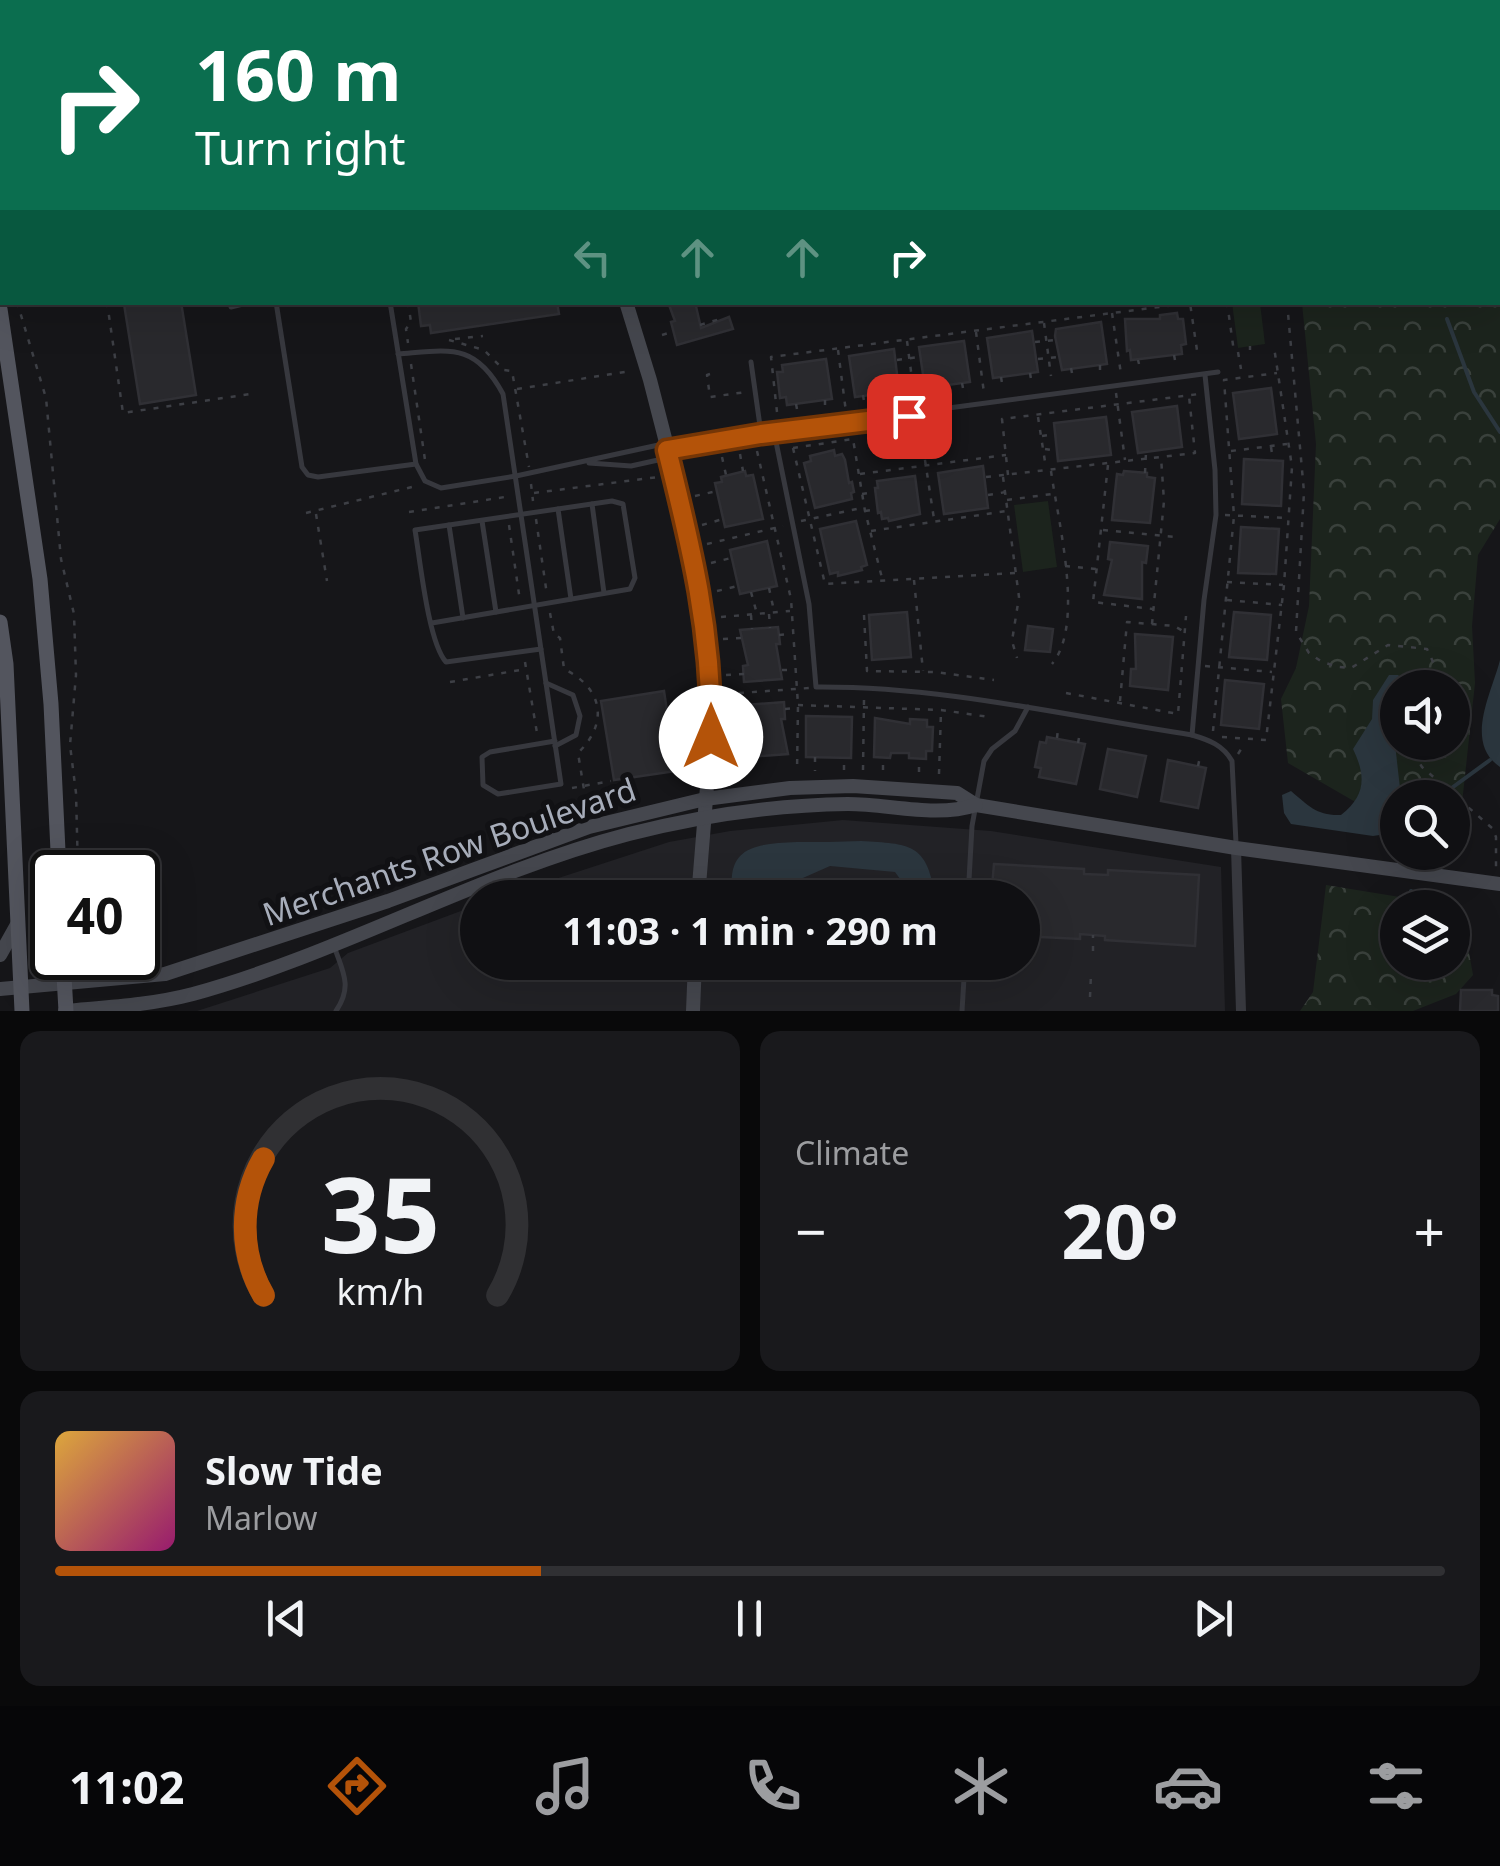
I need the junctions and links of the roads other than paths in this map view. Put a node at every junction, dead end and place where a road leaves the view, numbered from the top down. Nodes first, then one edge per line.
1 (239, 305) edge
2 (276, 305) edge
3 (390, 305) edge
4 (627, 305) edge
5 (231, 307) dead end
6 (0, 309) edge
7 (398, 354) junction
8 (752, 362) dead end
9 (1218, 372) dead end
10 (1205, 374) junction
11 (774, 432) junction
12 (761, 434) junction
13 (667, 450) junction
14 (586, 463) junction
15 (416, 464) junction
16 (516, 476) junction
17 (592, 504) junction
18 (558, 509) junction
19 (521, 514) junction
20 (482, 520) junction
21 (449, 525) junction
22 (604, 593) junction
23 (571, 599) junction
24 (535, 605) junction
25 (496, 612) junction
26 (464, 618) junction
27 (0, 622) edge
28 (432, 623) junction
29 (542, 649) junction
30 (546, 682) junction
31 (1028, 707) junction
32 (1192, 734) junction
33 (555, 744) junction
34 (705, 799) junction
35 (976, 805) junction
36 (702, 818) junction
37 (1236, 848) junction
38 (58, 850) edge
39 (699, 880) edge
40 (970, 880) edge
41 (1500, 884) edge
42 (18, 922) junction
43 (324, 922) junction
44 (332, 944) junction
45 (0, 956) edge
46 (65, 980) edge
47 (694, 980) edge
48 (965, 980) edge
49 (65, 985) junction
50 (22, 988) junction
51 (0, 989) edge
52 (124, 1008) edge
53 (22, 1011) edge
54 (66, 1011) edge
55 (336, 1011) edge
56 (692, 1011) edge
57 (962, 1011) edge
58 (1241, 1011) edge

1 - 5 lane
2 - 15 lane
3 - 7 lane
4 - 13 street
6 - 38 main road
7 - 15 lane
7 - 16 lane
8 - 12 lane
9 - 10 lane
10 - 11 lane
10 - 32 lane
11 - 12 lane
11 - 31 lane
12 - 13 lane
13 - 14 lane
13 - 14 lane
13 - 34 street
14 - 16 lane
15 - 16 lane
16 - 19 lane
17 - 18 lane
17 - 22 lane
17 - 22 lane
18 - 19 lane
18 - 23 lane
19 - 20 lane
19 - 24 lane
20 - 21 lane
20 - 25 lane
21 - 26 lane
21 - 28 lane
22 - 23 lane
23 - 24 lane
24 - 25 lane
24 - 29 lane
25 - 26 lane
26 - 28 lane
27 - 42 main road
28 - 29 lane
29 - 30 lane
30 - 33 lane
30 - 33 lane
31 - 32 lane
31 - 35 lane
32 - 37 lane
33 - 33 lane
34 - 35 street, Merchants Row Boulevard
34 - 36 street
34 - 43 street, Merchants Row Boulevard
35 - 36 street, Merchants Row Boulevard
35 - 37 street, Merchants Row Boulevard
35 - 40 lane
36 - 39 street
36 - 44 street, Merchants Row Boulevard
37 - 41 street, Merchants Row Boulevard
37 - 58 street
42 - 45 street
42 - 50 main road
43 - 44 street
43 - 49 street, Merchants Row Boulevard
44 - 52 street, Merchants Row Boulevard
44 - 55 lane
46 - 49 main road
47 - 56 street
48 - 57 lane
49 - 50 street, Merchants Row Boulevard
49 - 54 main road
50 - 51 street, Merchants Row Boulevard
50 - 53 main road
52 - 54 street, Merchants Row Boulevard

